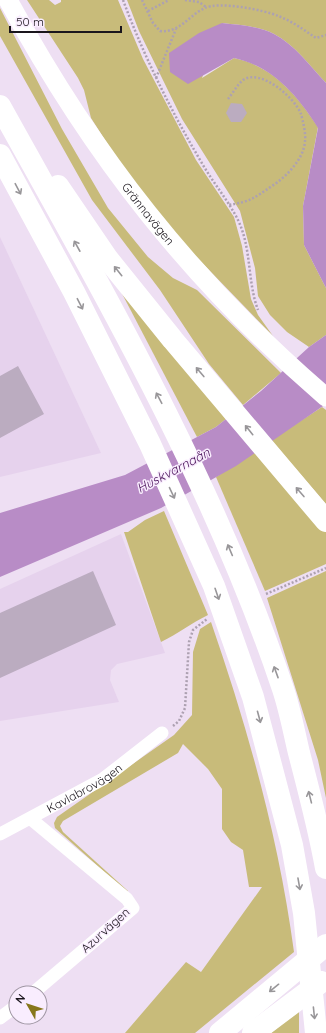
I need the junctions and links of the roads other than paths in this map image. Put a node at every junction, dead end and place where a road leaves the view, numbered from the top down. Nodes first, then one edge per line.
1 (8, 0) edge
2 (0, 106) edge
3 (0, 155) edge
4 (326, 397) edge
5 (326, 521) edge
6 (162, 733) road end
7 (31, 819) junction
8 (0, 834) edge
9 (326, 868) edge
10 (326, 945) edge
11 (326, 978) edge
12 (42, 985) edge
13 (220, 1033) edge
14 (253, 1033) edge
15 (316, 1033) edge

1 - 4 main road, Grännavägen
5 -> 2 highway
9 -> 2 highway
3 -> 15 highway
6 - 7 street, Kavlabrovägen
7 - 8 street, Kavlabrovägen
7 - 12 street, Azurvägen
10 -> 13 highway
11 - 14 highway

